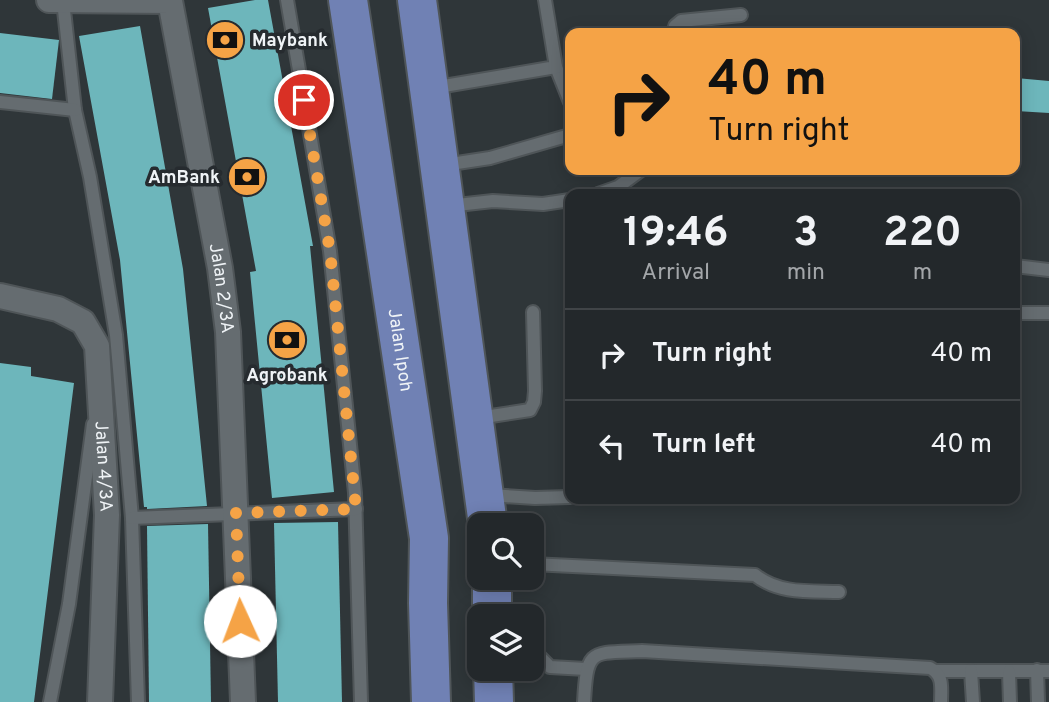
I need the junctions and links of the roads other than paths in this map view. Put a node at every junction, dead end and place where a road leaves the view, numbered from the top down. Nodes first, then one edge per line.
1 (174, 0) edge
2 (287, 0) edge
3 (348, 0) edge
4 (417, 0) edge
5 (545, 0) edge
6 (56, 1) edge
7 (741, 15) dead end
8 (676, 28) edge
9 (556, 67) junction
10 (429, 89) junction
11 (565, 90) edge
12 (0, 102) edge
13 (75, 110) junction
14 (565, 136) edge
15 (440, 166) junction
16 (634, 175) edge
17 (612, 189) edge
18 (565, 201) edge
19 (444, 206) junction
20 (1020, 266) edge
21 (1049, 270) edge
22 (0, 296) edge
23 (533, 312) dead end
24 (1020, 313) edge
25 (1049, 313) edge
26 (100, 389) junction
27 (474, 418) junction
28 (565, 496) edge
29 (356, 509) junction
30 (486, 510) edge
31 (236, 513) junction
32 (132, 518) junction
33 (429, 538) junction
34 (544, 565) edge
35 (839, 592) dead end
36 (544, 661) edge
37 (586, 669) junction
38 (1043, 670) edge
39 (937, 671) junction
40 (971, 671) junction
41 (1009, 672) junction
42 (493, 681) edge
43 (50, 702) edge
44 (100, 702) edge
45 (138, 702) edge
46 (243, 702) edge
47 (361, 702) edge
48 (403, 702) edge
49 (430, 702) edge
50 (494, 702) edge
51 (584, 702) edge
52 (941, 702) edge
53 (973, 702) edge
54 (1010, 702) edge
55 (1038, 702) edge

1 - 6 street, Jalan 2/3A
1 - 31 street, Jalan 2/3A
2 - 29 lane
3 - 33 highway, Jalan Ipoh
4 - 10 highway
5 - 9 lane
6 - 13 lane
7 - 8 lane
9 - 10 lane
9 - 11 lane
10 - 15 highway
12 - 13 lane
13 - 32 lane
14 - 15 lane
15 - 19 highway
16 - 17 lane
18 - 19 lane
19 - 27 highway
20 - 21 lane
22 - 26 street, Jalan 4/3A
23 - 27 lane
24 - 25 lane
26 - 43 lane
26 - 44 street, Jalan 4/3A
27 - 30 highway
28 - 30 lane
29 - 31 lane
29 - 47 lane
31 - 32 lane
31 - 46 street, Jalan 2/3A
32 - 45 lane
33 - 48 highway
33 - 49 highway, Jalan Ipoh
34 - 35 lane
36 - 37 lane
37 - 39 lane
37 - 51 lane
38 - 41 lane
38 - 55 lane
39 - 40 lane
39 - 52 lane
40 - 41 lane
40 - 53 lane
41 - 54 lane
42 - 50 highway

